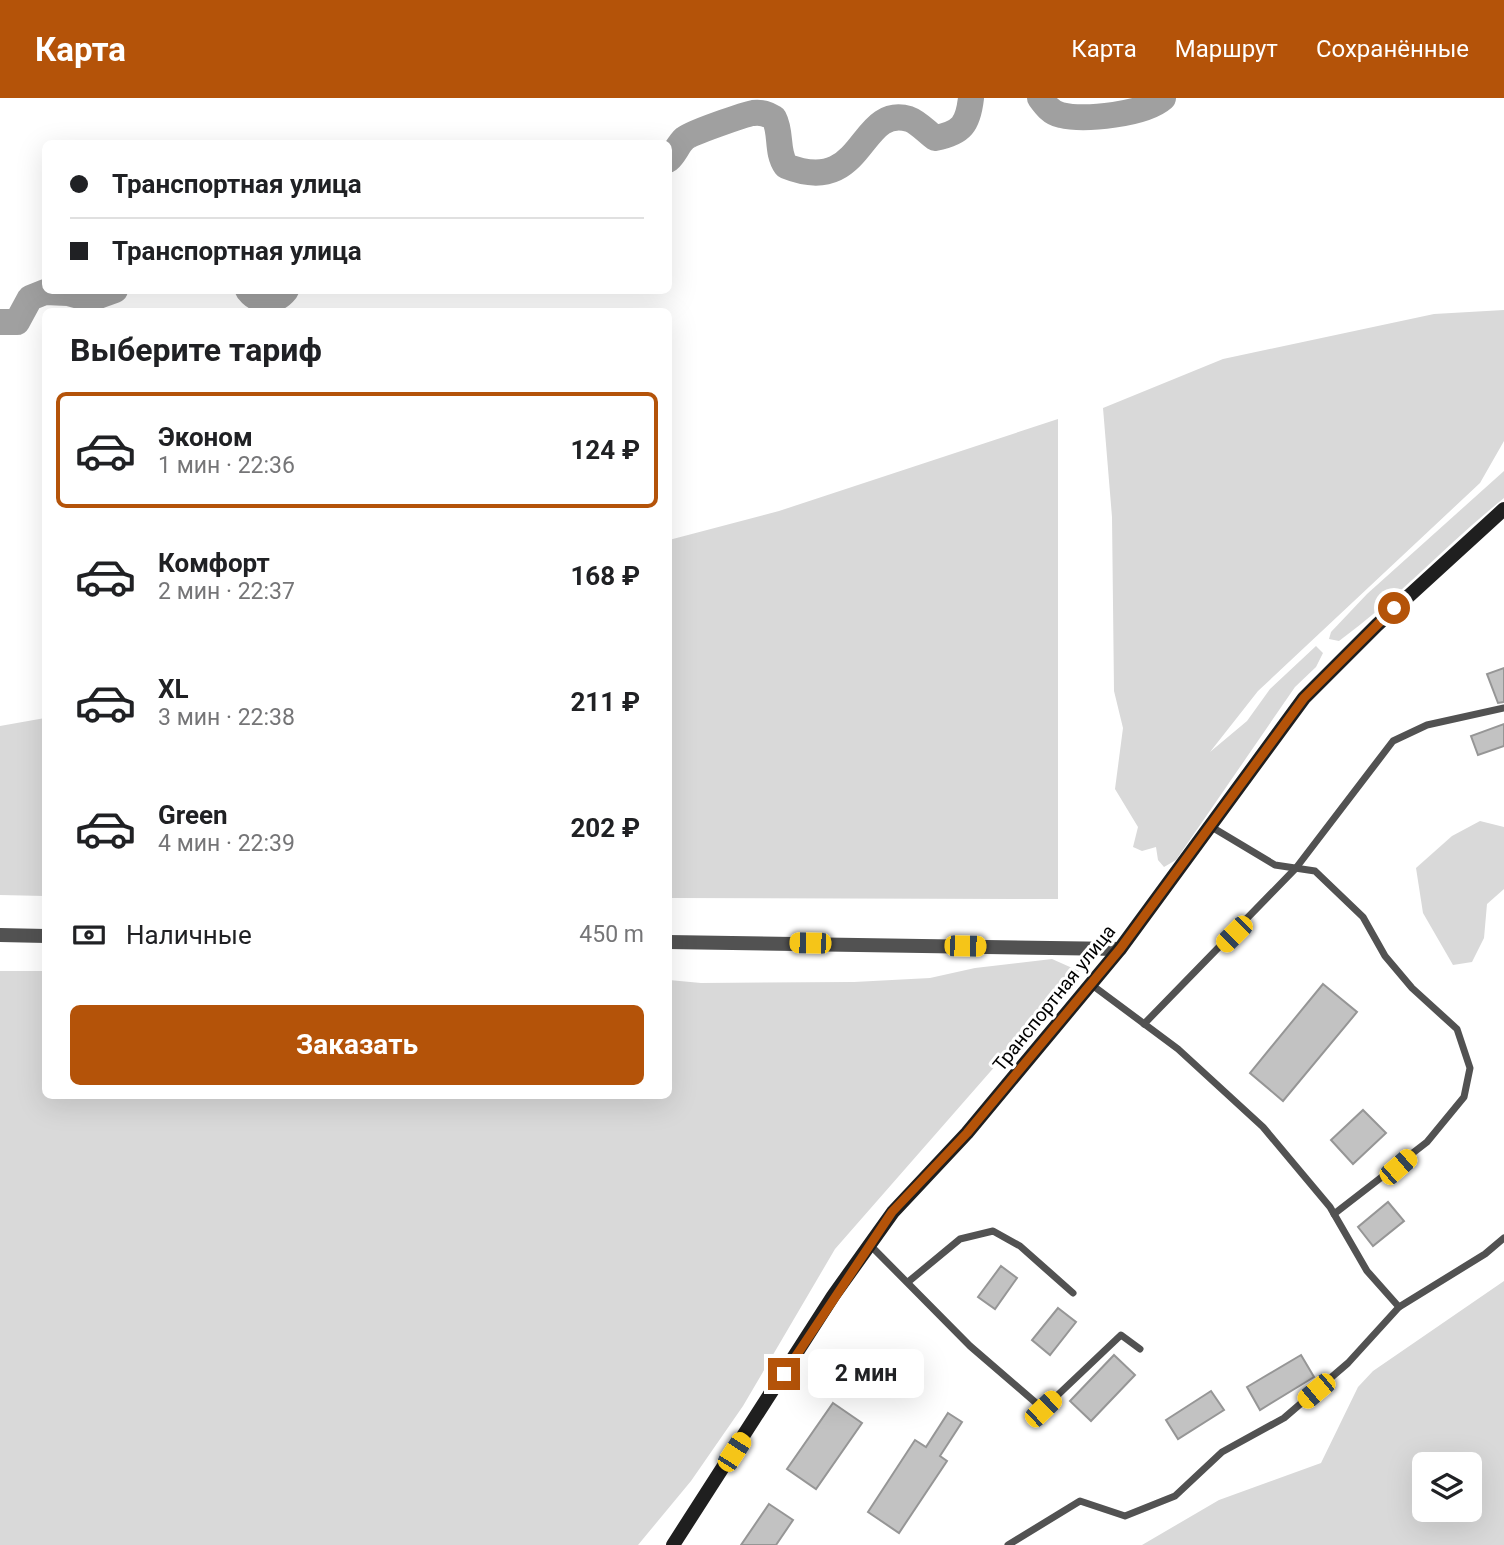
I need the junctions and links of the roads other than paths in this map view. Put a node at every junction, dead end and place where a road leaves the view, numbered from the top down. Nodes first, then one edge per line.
1 (1504, 509) edge
2 (1504, 708) edge
3 (1210, 826) junction
4 (1296, 869) junction
5 (0, 935) edge
6 (42, 936) edge
7 (672, 942) edge
8 (1120, 949) junction
9 (1092, 985) junction
10 (1144, 1024) junction
11 (1334, 1214) junction
12 (1504, 1238) edge
13 (870, 1245) junction
14 (908, 1282) junction
15 (1073, 1293) dead end
16 (1399, 1307) junction
17 (1140, 1349) dead end
18 (673, 1545) edge
19 (1008, 1545) edge

1 - 3 main road, Транспортная улица
2 - 4 lane
3 - 4 lane
3 - 8 main road, Транспортная улица
4 - 10 lane
4 - 11 lane
5 - 6 street
7 - 8 street
8 - 9 main road, Транспортная улица
9 - 10 lane
9 - 13 main road, Транспортная улица
10 - 11 lane
11 - 16 lane
12 - 16 lane
13 - 14 lane
13 - 18 main road, Транспортная улица
14 - 15 lane
14 - 17 lane
16 - 19 lane

